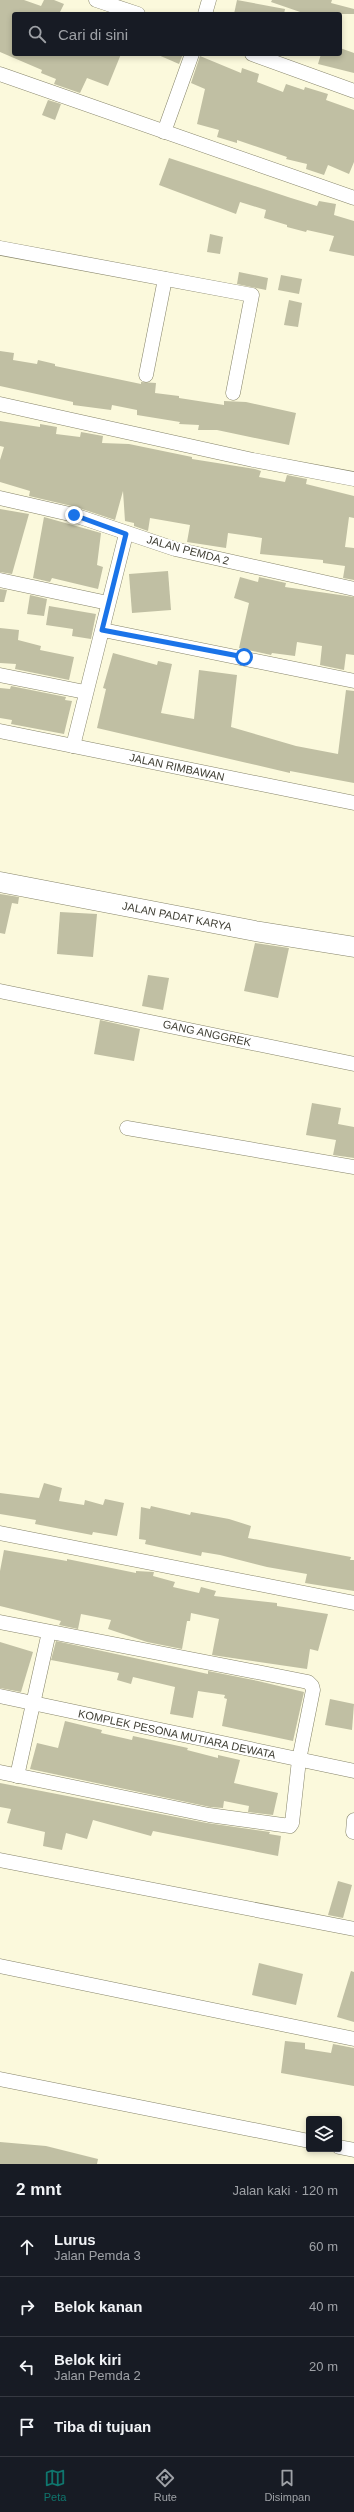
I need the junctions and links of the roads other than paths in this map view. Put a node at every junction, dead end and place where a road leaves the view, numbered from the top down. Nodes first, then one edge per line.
1 (96, 0) edge
2 (209, 0) edge
3 (132, 12) edge
4 (206, 12) edge
5 (191, 56) edge
6 (258, 56) edge
7 (0, 74) edge
8 (354, 91) edge
9 (164, 132) junction
10 (354, 198) edge
11 (0, 248) edge
12 (165, 279) junction
13 (146, 375) dead end
14 (233, 393) dead end
15 (0, 404) edge
16 (354, 479) edge
17 (0, 498) edge
18 (126, 534) junction
19 (0, 580) edge
20 (354, 589) edge
21 (108, 603) junction
22 (102, 630) junction
23 (0, 675) edge
24 (354, 681) edge
25 (85, 692) junction
26 (0, 731) edge
27 (73, 746) junction
28 (354, 803) edge
29 (0, 882) edge
30 (354, 947) edge
31 (0, 991) edge
32 (354, 1064) edge
33 (127, 1128) dead end
34 (354, 1167) edge
35 (0, 1533) edge
36 (354, 1603) edge
37 (0, 1622) edge
38 (49, 1632) junction
39 (0, 1696) edge
40 (34, 1704) junction
41 (299, 1760) junction
42 (354, 1771) edge
43 (0, 1772) edge
44 (17, 1776) junction
45 (0, 1860) edge
46 (354, 1929) edge
47 (0, 1966) edge
48 (354, 2039) edge
49 (0, 2079) edge
50 (306, 2140) edge
51 (342, 2148) edge
52 (354, 2150) edge

1 - 3 street
2 - 4 street
5 - 9 street
6 - 8 street
7 - 9 street
9 - 10 street
11 - 12 street
12 - 13 street
12 - 14 street
15 - 16 street
17 - 18 street, JALAN PEMDA 2
18 - 20 street, JALAN PEMDA 2
18 - 21 street
19 - 21 street
21 - 22 street
22 - 24 street
22 - 25 street
23 - 25 street
25 - 27 street
26 - 27 street, JALAN RIMBAWAN
27 - 28 street, JALAN RIMBAWAN
29 - 30 street, JALAN PADAT KARYA
31 - 32 street, GANG ANGGREK
33 - 34 street
35 - 36 street
37 - 38 street
38 - 40 street
38 - 41 street
39 - 40 street, KOMPLEK PESONA MUTIARA DEWATA
40 - 41 street, KOMPLEK PESONA MUTIARA DEWATA
40 - 44 street
41 - 42 street, KOMPLEK PESONA MUTIARA DEWATA
41 - 44 street
43 - 44 street
45 - 46 street
47 - 48 street
49 - 50 street
51 - 52 street

